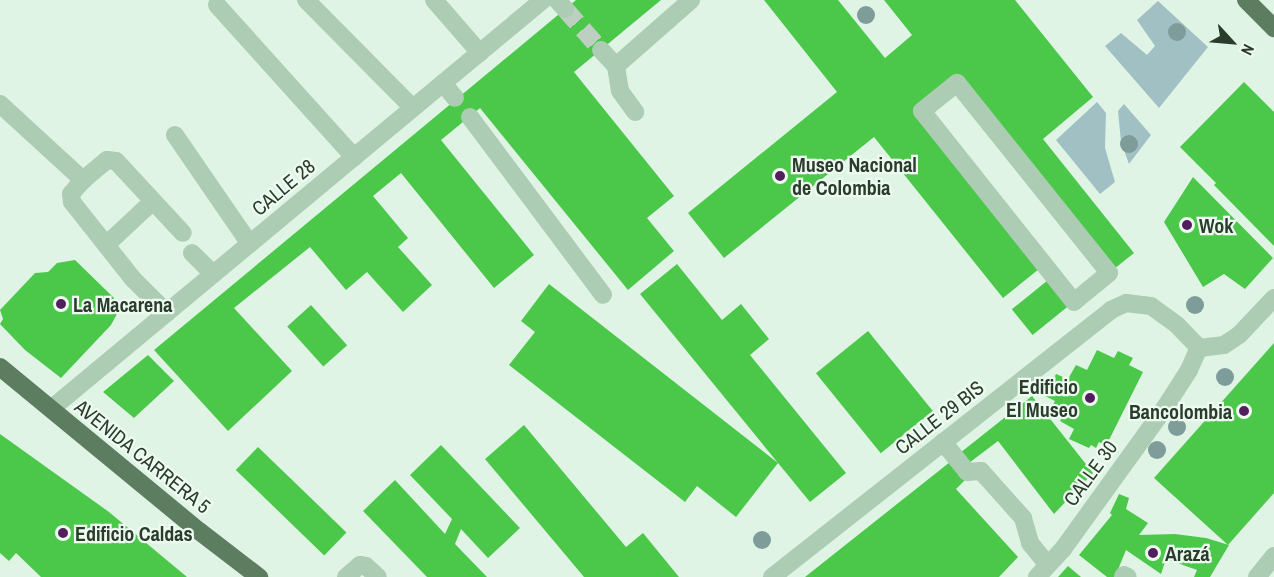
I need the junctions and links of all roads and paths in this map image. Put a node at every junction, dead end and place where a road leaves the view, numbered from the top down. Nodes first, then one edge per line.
1 (306, 0) edge
2 (434, 0) edge
3 (543, 0) edge
4 (692, 0) edge
5 (1246, 0) edge
6 (217, 5) dead end
7 (1272, 25) edge
8 (601, 50) tunnel mouth
9 (480, 53) junction
10 (616, 66) junction
11 (443, 84) junction
12 (455, 98) dead end
13 (0, 104) edge
14 (413, 108) junction
15 (635, 112) dead end
16 (470, 117) dead end
17 (175, 135) dead end
18 (354, 158) junction
19 (83, 180) junction
20 (152, 202) junction
21 (183, 233) dead end
22 (250, 243) junction
23 (106, 245) junction
24 (192, 254) dead end
25 (1110, 273) joint
26 (213, 274) junction
27 (603, 295) dead end
28 (1274, 298) edge
29 (166, 313) junction
30 (1199, 348) junction
31 (0, 367) edge
32 (51, 409) junction
33 (943, 442) junction
34 (1274, 556) edge
35 (1042, 571) edge
36 (260, 577) edge
37 (346, 577) edge
38 (378, 577) edge
39 (772, 577) edge
40 (1257, 577) edge

1 - 14 street
2 - 9 street
3 - 9 street, CALLE 28
4 - 10 street
5 - 7 main road
6 - 18 street
8 - 10 street
9 - 11 street, CALLE 28
10 - 15 street
11 - 12 street
11 - 14 street, CALLE 28
13 - 19 street
14 - 18 street, CALLE 28
16 - 27 street
17 - 22 street
18 - 22 street, CALLE 28
19 - 20 street
19 - 23 street
20 - 21 street
20 - 23 street
22 - 26 street, CALLE 28
23 - 29 street
24 - 26 street
25 - 25 street
26 - 29 street, CALLE 28
28 - 30 street
29 - 32 street, CALLE 28
30 - 33 street, CALLE 29 BIS
30 - 35 street, CALLE 30
31 - 32 main road, AVENIDA CARRERA 5
32 - 36 main road, AVENIDA CARRERA 5
33 - 35 street
33 - 39 street, CALLE 29 BIS
34 - 40 street
37 - 38 street

